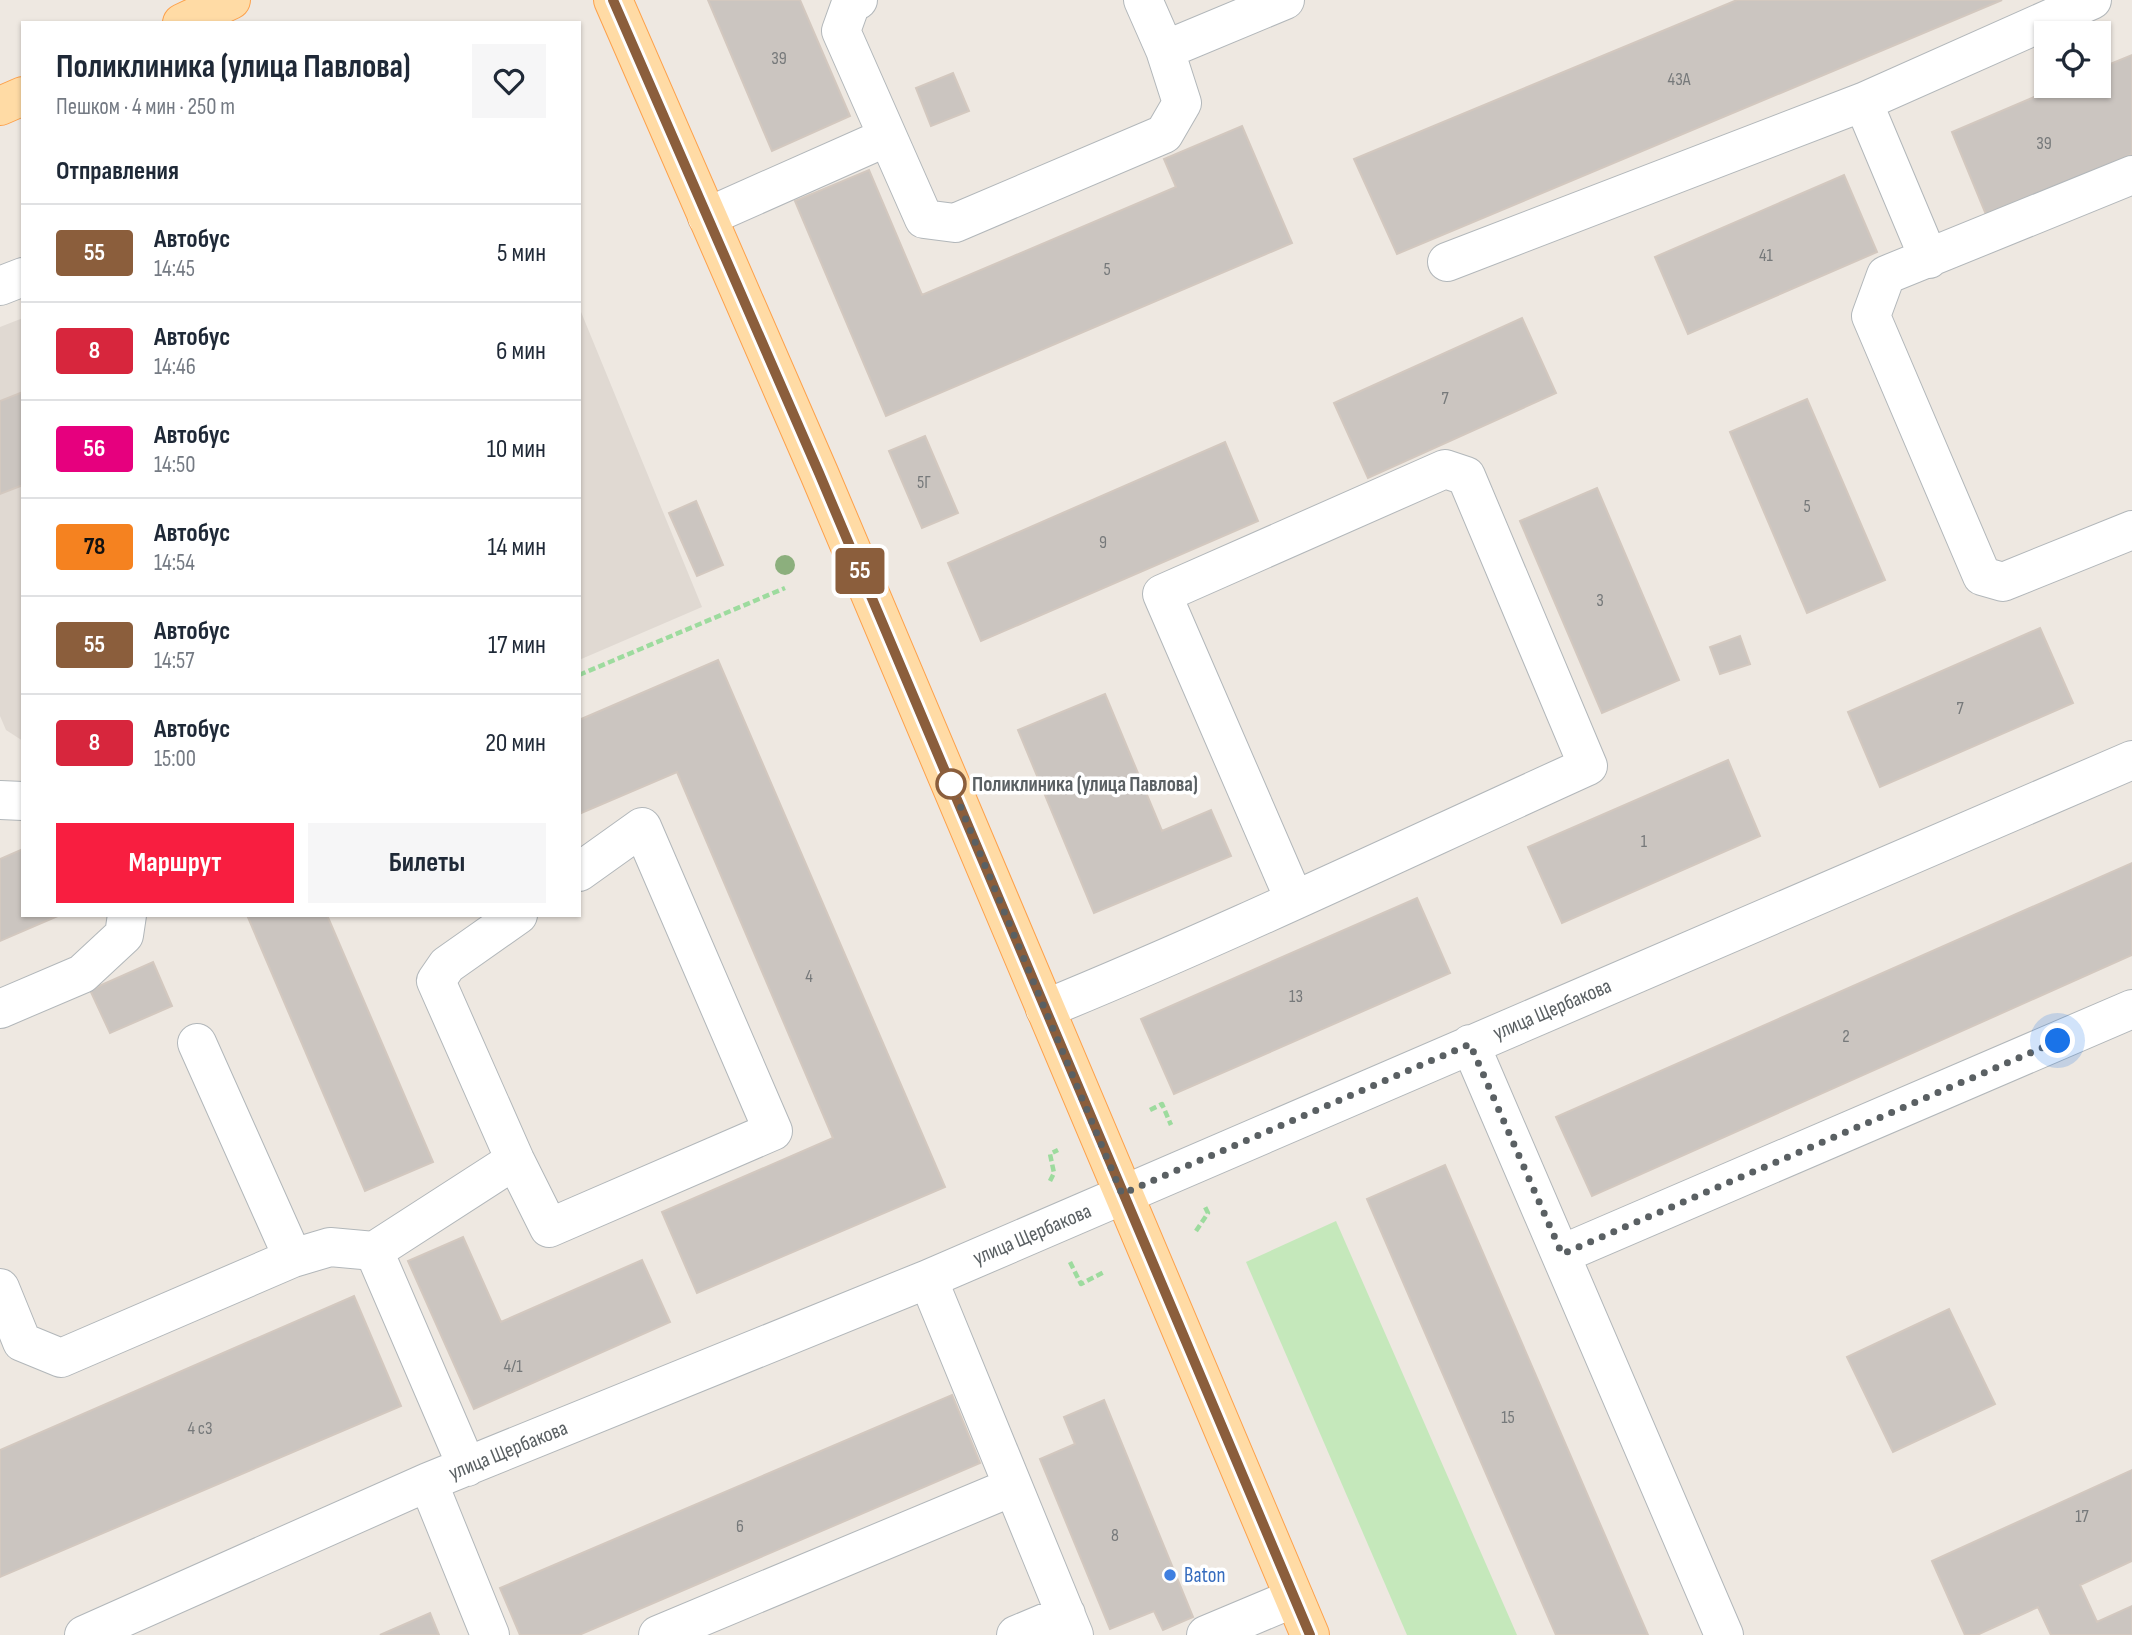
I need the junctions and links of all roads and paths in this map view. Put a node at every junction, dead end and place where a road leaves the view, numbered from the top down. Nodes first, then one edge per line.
1 (231, 0) edge
2 (613, 0) edge
3 (858, 0) edge
4 (1143, 0) edge
5 (1284, 0) edge
6 (2092, 0) edge
7 (186, 21) edge
8 (1165, 50) junction
9 (21, 97) edge
10 (1863, 102) junction
11 (0, 106) edge
12 (887, 137) junction
13 (2132, 175) edge
14 (707, 217) junction
15 (1929, 259) junction
16 (1447, 262) dead end
17 (21, 278) edge
18 (0, 286) edge
19 (2132, 530) edge
20 (785, 588) dead end
21 (581, 675) edge
22 (2132, 760) edge
23 (0, 800) edge
24 (21, 801) edge
25 (581, 871) edge
26 (1294, 899) junction
27 (127, 917) edge
28 (515, 917) edge
29 (0, 1009) edge
30 (1045, 1009) junction
31 (2132, 1009) edge
32 (197, 1044) dead end
33 (1470, 1044) junction
34 (1150, 1111) dead end
35 (1171, 1125) dead end
36 (1058, 1150) dead end
37 (515, 1160) junction
38 (1048, 1184) dead end
39 (1122, 1194) junction
40 (1202, 1198) dead end
41 (1196, 1231) dead end
42 (374, 1251) junction
43 (1562, 1254) junction
44 (293, 1258) junction
45 (1068, 1258) dead end
46 (1104, 1272) dead end
47 (928, 1279) junction
48 (0, 1288) edge
49 (467, 1467) junction
50 (428, 1482) junction
51 (1012, 1487) junction
52 (1294, 1598) junction
53 (1070, 1625) edge
54 (84, 1635) edge
55 (490, 1635) edge
56 (658, 1635) edge
57 (1016, 1635) edge
58 (1206, 1635) edge
59 (1310, 1635) edge
60 (1724, 1635) edge

1 - 7 main road
2 - 14 main road
3 - 12 street
4 - 8 street
5 - 8 street
6 - 10 street
8 - 12 street
9 - 11 main road
10 - 15 street
10 - 16 street
12 - 14 street
13 - 15 street
14 - 30 main road
15 - 19 street
17 - 18 street
20 - 21 path
22 - 33 street, улица Щербакова
23 - 24 street
25 - 37 street
26 - 26 street
26 - 30 street
27 - 29 street
28 - 37 street
30 - 39 main road
31 - 43 street
32 - 44 street
33 - 39 street, улица Щербакова
33 - 43 street
34 - 35 path
36 - 38 path
37 - 42 street
39 - 47 street, улица Щербакова
39 - 52 main road
40 - 41 path
42 - 44 street
42 - 49 street
43 - 60 street
44 - 48 street
45 - 46 path
47 - 49 street, улица Щербакова
47 - 51 street
49 - 50 street, улица Щербакова
50 - 54 street, улица Щербакова
50 - 55 street
51 - 53 street
51 - 56 street
52 - 58 street
52 - 59 main road
53 - 57 street

